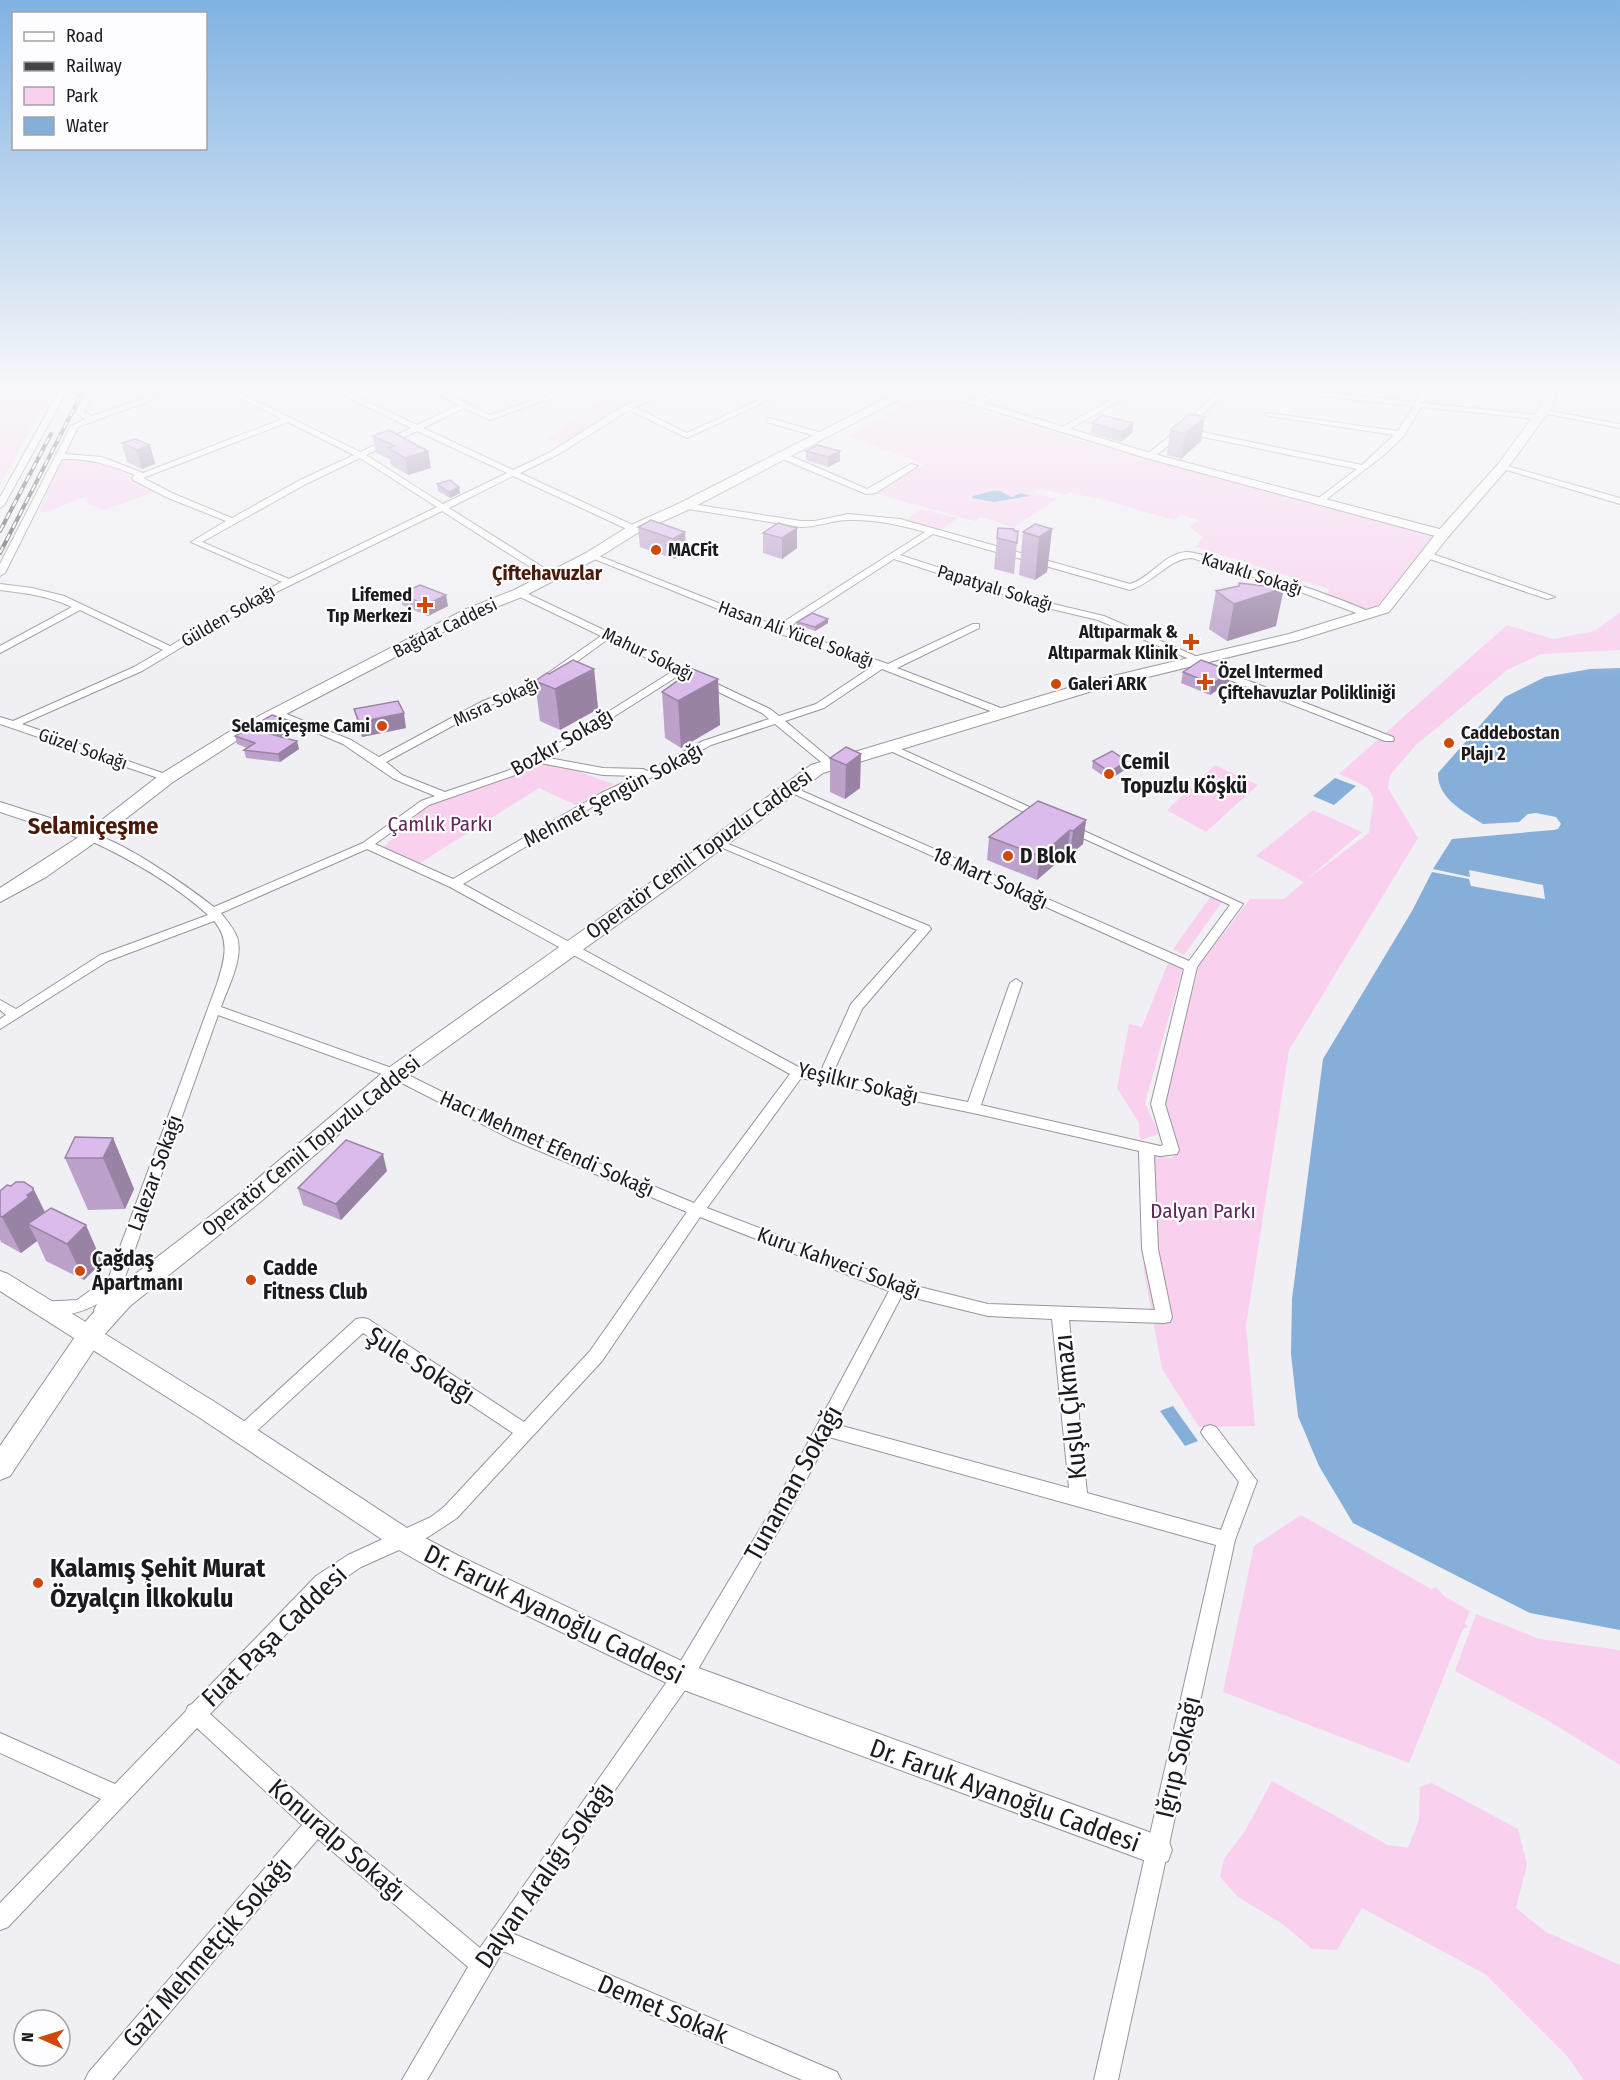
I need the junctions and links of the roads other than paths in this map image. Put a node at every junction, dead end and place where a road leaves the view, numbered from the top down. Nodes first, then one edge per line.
1 (10, 488) edge
2 (43, 488) edge
3 (154, 488) edge
4 (291, 488) edge
5 (412, 488) edge
6 (481, 488) edge
7 (547, 488) edge
8 (720, 488) edge
9 (857, 488) edge
10 (878, 488) edge
11 (1269, 488) edge
12 (1336, 488) edge
13 (1484, 488) edge
14 (1577, 488) edge
15 (1620, 501) edge
16 (1320, 502) junction
17 (0, 506) edge
18 (685, 506) junction
19 (443, 507) junction
20 (233, 521) junction
21 (634, 529) junction
22 (932, 531) junction
23 (1443, 534) junction
24 (1427, 555) junction
25 (591, 556) junction
26 (893, 556) junction
27 (541, 570) junction
28 (0, 573) edge
29 (289, 582) junction
30 (0, 587) edge
31 (519, 593) junction
32 (1550, 597) dead end
33 (79, 607) junction
34 (469, 613) junction
35 (1370, 615) junction
36 (976, 626) dead end
37 (778, 630) junction
38 (608, 635) junction
39 (0, 650) edge
40 (170, 650) junction
41 (1193, 660) junction
42 (885, 667) junction
43 (681, 670) junction
44 (1002, 712) junction
45 (275, 713) junction
46 (0, 720) edge
47 (778, 720) junction
48 (12, 724) junction
49 (1389, 740) dead end
50 (890, 747) junction
51 (539, 760) junction
52 (379, 762) junction
53 (830, 764) junction
54 (659, 770) junction
55 (167, 778) junction
56 (789, 789) junction
57 (445, 796) junction
58 (0, 807) edge
59 (91, 837) junction
60 (717, 843) junction
61 (367, 845) junction
62 (454, 884) junction
63 (0, 896) edge
64 (215, 914) junction
65 (570, 947) junction
66 (1191, 967) junction
67 (1016, 983) dead end
68 (0, 1004) edge
69 (214, 1009) junction
70 (16, 1015) junction
71 (0, 1025) edge
72 (798, 1073) junction
73 (395, 1074) junction
74 (824, 1078) junction
75 (973, 1108) junction
76 (1146, 1148) junction
77 (697, 1210) junction
78 (118, 1274) junction
79 (0, 1280) edge
80 (898, 1288) junction
81 (36, 1304) junction
82 (1060, 1314) junction
83 (91, 1335) junction
84 (824, 1428) junction
85 (525, 1432) junction
86 (1210, 1432) dead end
87 (243, 1433) junction
88 (0, 1468) edge
89 (1079, 1500) junction
90 (401, 1538) junction
91 (1226, 1540) junction
92 (683, 1676) junction
93 (195, 1713) junction
94 (0, 1743) edge
95 (117, 1795) junction
96 (317, 1824) junction
97 (1157, 1850) junction
98 (0, 1919) edge
99 (498, 1938) junction
100 (481, 1964) junction
101 (97, 2080) edge
102 (414, 2080) edge
103 (829, 2080) edge
104 (1106, 2080) edge

1 - 17 street
2 - 28 street
3 - 20 street
4 - 20 street
5 - 19 street
6 - 19 street, Gülden Sokağı
7 - 21 street
8 - 18 main road, Bağdat Caddesi
9 - 10 street
11 - 16 street
12 - 16 street
13 - 23 main road, Operatör Cemil Topuzlu Caddesi
14 - 15 street
16 - 23 street
18 - 21 main road, Bağdat Caddesi
18 - 22 street, Kavaklı Sokağı
19 - 27 street
19 - 29 street, Gülden Sokağı
20 - 29 street
21 - 25 main road, Bağdat Caddesi
21 - 27 main road
22 - 26 street
22 - 35 street, Kavaklı Sokağı
23 - 24 main road, Operatör Cemil Topuzlu Caddesi
24 - 32 street
24 - 35 main road, Operatör Cemil Topuzlu Caddesi
25 - 31 main road, Bağdat Caddesi
25 - 37 street, Hasan Ali Yücel Sokağı
26 - 37 street
26 - 41 street, Papatyalı Sokağı
27 - 34 main road
29 - 40 street, Gülden Sokağı
30 - 33 street
31 - 34 main road, Bağdat Caddesi
31 - 38 street, Mahur Sokağı
33 - 39 street
33 - 40 street
34 - 45 main road, Bağdat Caddesi
35 - 41 main road, Operatör Cemil Topuzlu Caddesi
36 - 42 street, Mehmet Şengün Sokağı
37 - 42 street, Hasan Ali Yücel Sokağı
38 - 43 street, Mahur Sokağı
38 - 52 street, Mısra Sokağı
40 - 48 street, Gülden Sokağı
41 - 44 main road, Operatör Cemil Topuzlu Caddesi
41 - 49 street, Papatyalı Sokağı
42 - 44 street, Hasan Ali Yücel Sokağı
42 - 47 street, Mehmet Şengün Sokağı
43 - 47 street, Mahur Sokağı
43 - 51 street, Bozkır Sokağı
44 - 50 main road, Operatör Cemil Topuzlu Caddesi
45 - 52 street
45 - 55 main road, Bağdat Caddesi
46 - 48 street, Güzel Sokağı
47 - 53 street, Mahur Sokağı
47 - 54 street, Mehmet Şengün Sokağı
48 - 55 street, Güzel Sokağı
50 - 53 main road, Operatör Cemil Topuzlu Caddesi
50 - 66 street
51 - 54 street
51 - 57 street, Bozkır Sokağı
52 - 57 street
53 - 56 main road, Operatör Cemil Topuzlu Caddesi
54 - 62 street, Mehmet Şengün Sokağı
55 - 59 main road, Bağdat Caddesi
56 - 60 main road, Operatör Cemil Topuzlu Caddesi
56 - 66 street, 18 Mart Sokağı
57 - 61 street, Bozkır Sokağı
58 - 59 street
59 - 63 main road, Bağdat Caddesi
59 - 64 street
60 - 65 main road, Operatör Cemil Topuzlu Caddesi
60 - 74 street
61 - 62 street, Yeşilkır Sokağı
61 - 64 street, Bozkır Sokağı
62 - 65 street, Yeşilkır Sokağı
64 - 69 street
64 - 70 street, Bozkır Sokağı
65 - 72 street, Yeşilkır Sokağı
65 - 73 main road, Operatör Cemil Topuzlu Caddesi
66 - 76 street, Yeşilkır Sokağı
67 - 75 street
68 - 70 street
69 - 73 street, Hacı Mehmet Efendi Sokağı
69 - 78 street, Lalezar Sokağı
70 - 71 street, Bozkır Sokağı
72 - 74 street, Yeşilkır Sokağı
72 - 77 street, Fuat Paşa Caddesi
73 - 77 street, Hacı Mehmet Efendi Sokağı
73 - 83 main road, Operatör Cemil Topuzlu Caddesi
74 - 75 street, Yeşilkır Sokağı
75 - 76 street, Yeşilkır Sokağı
76 - 82 street, Kuru Kahveci Sokağı
77 - 80 street, Kuru Kahveci Sokağı
77 - 85 street, Fuat Paşa Caddesi
78 - 81 street
78 - 83 street, Lalezar Sokağı
79 - 81 street, Dr. Faruk Ayanoğlu Caddesi
80 - 82 street, Kuru Kahveci Sokağı
80 - 84 street, Tunaman Sokağı
81 - 83 street, Dr. Faruk Ayanoğlu Caddesi
82 - 89 street, Kuşlu Çıkmazı
83 - 87 street, Dr. Faruk Ayanoğlu Caddesi
83 - 88 main road, Operatör Cemil Topuzlu Caddesi
84 - 89 street
84 - 92 street, Tunaman Sokağı
85 - 87 street, Şule Sokağı
85 - 90 street, Fuat Paşa Caddesi
86 - 91 street, Iğrıp Sokağı
87 - 90 street, Dr. Faruk Ayanoğlu Caddesi
89 - 91 street
90 - 92 street, Dr. Faruk Ayanoğlu Caddesi
90 - 93 street, Fuat Paşa Caddesi
91 - 97 street, Iğrıp Sokağı
92 - 97 street, Dr. Faruk Ayanoğlu Caddesi
92 - 99 street, Dalyan Aralığı Sokağı
93 - 95 street, Fuat Paşa Caddesi
93 - 96 street, Konuralp Sokağı
94 - 95 street
95 - 98 street, Fuat Paşa Caddesi
96 - 100 street, Konuralp Sokağı
96 - 101 street, Gazi Mehmetçik Sokağı
97 - 104 street, Iğrıp Sokağı
99 - 100 street, Dalyan Aralığı Sokağı
99 - 103 street, Demet Sokak
100 - 102 street, Dalyan Aralığı Sokağı

